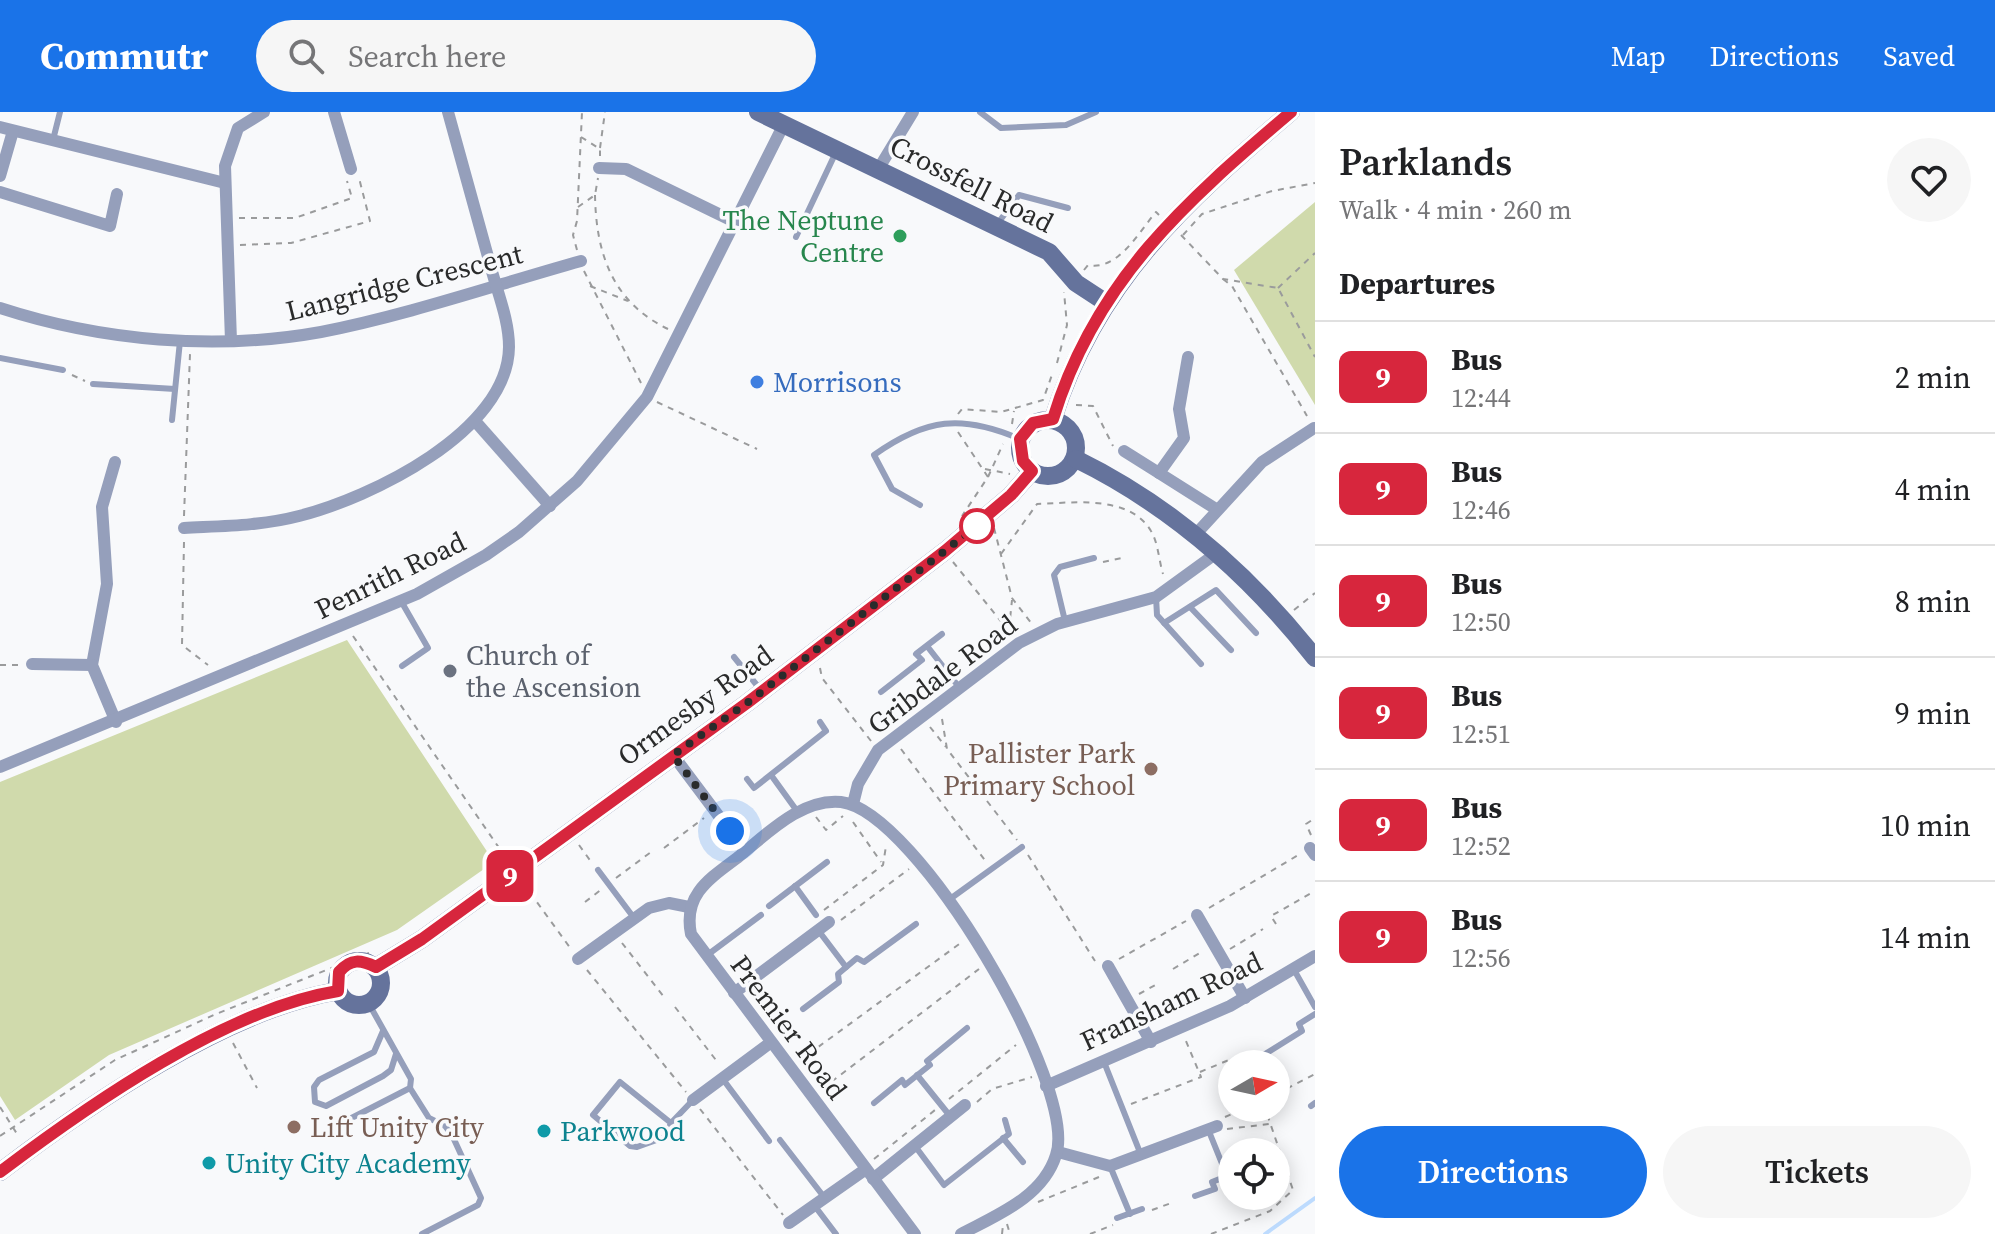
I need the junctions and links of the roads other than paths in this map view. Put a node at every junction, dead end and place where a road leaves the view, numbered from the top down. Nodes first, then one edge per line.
1 (60, 112) edge
2 (264, 112) edge
3 (334, 112) edge
4 (448, 112) edge
5 (758, 112) edge
6 (913, 112) edge
7 (980, 112) edge
8 (1096, 112) edge
9 (1285, 114) edge
10 (784, 124) junction
11 (0, 127) edge
12 (13, 131) junction
13 (53, 140) junction
14 (837, 149) junction
15 (599, 168) road end
16 (879, 168) junction
17 (351, 169) road end
18 (0, 176) edge
19 (225, 183) junction
20 (0, 192) edge
21 (117, 194) dead end
22 (1068, 208) dead end
23 (735, 222) junction
24 (995, 226) junction
25 (796, 237) dead end
26 (581, 261) road end
27 (495, 285) junction
28 (1105, 302) junction
29 (0, 309) edge
30 (185, 341) junction
31 (231, 341) junction
32 (1188, 357) dead end
33 (0, 358) edge
34 (63, 370) road end
35 (93, 384) road end
36 (175, 389) junction
37 (1051, 407) junction
38 (172, 420) dead end
39 (475, 421) junction
40 (1314, 427) edge
41 (1014, 437) junction
42 (1124, 451) road end
43 (1076, 459) junction
44 (115, 462) dead end
45 (1032, 471) junction
46 (1159, 473) junction
47 (920, 505) dead end
48 (550, 506) junction
49 (1216, 509) junction
50 (184, 528) road end
51 (1196, 534) junction
52 (1218, 552) junction
53 (1094, 558) road end
54 (1162, 594) junction
55 (401, 601) junction
56 (1190, 607) junction
57 (1066, 622) junction
58 (1164, 623) junction
59 (1256, 633) dead end
60 (942, 634) dead end
61 (927, 646) junction
62 (1231, 650) dead end
63 (734, 657) dead end
64 (1315, 658) edge
65 (32, 664) road end
66 (1201, 664) dead end
67 (92, 665) junction
68 (402, 666) dead end
69 (959, 688) junction
70 (762, 692) junction
71 (881, 692) dead end
72 (116, 722) junction
73 (820, 722) dead end
74 (673, 755) junction
75 (0, 767) edge
76 (771, 775) junction
77 (747, 779) dead end
78 (853, 804) junction
79 (803, 809) junction
80 (1022, 847) dead end
81 (745, 851) junction
82 (827, 862) dead end
83 (598, 870) road end
84 (795, 886) junction
85 (950, 899) junction
86 (769, 906) dead end
87 (689, 907) junction
88 (761, 915) dead end
89 (816, 915) dead end
90 (1197, 915) road end
91 (635, 918) junction
92 (916, 924) dead end
93 (823, 926) joint
94 (1315, 956) edge
95 (706, 957) junction
96 (578, 959) road end
97 (1108, 966) road end
98 (376, 967) junction
99 (846, 967) junction
100 (1293, 968) junction
101 (338, 991) junction
102 (734, 993) junction
103 (1245, 998) junction
104 (369, 1004) junction
105 (1315, 1007) edge
106 (803, 1009) dead end
107 (1315, 1014) edge
108 (967, 1028) dead end
109 (383, 1031) junction
110 (1151, 1042) junction
111 (770, 1043) junction
112 (1271, 1050) edge
113 (396, 1054) junction
114 (1103, 1060) junction
115 (917, 1075) junction
116 (724, 1076) junction
117 (1043, 1080) junction
118 (410, 1088) junction
119 (693, 1100) joint
120 (874, 1103) dead end
121 (965, 1105) road end
122 (951, 1117) junction
123 (1005, 1120) dead end
124 (671, 1123) junction
125 (1213, 1128) joint
126 (330, 1129) dead end
127 (1003, 1138) junction
128 (780, 1140) dead end
129 (769, 1141) dead end
130 (1218, 1143) edge
131 (915, 1146) junction
132 (1058, 1152) junction
133 (1141, 1155) junction
134 (1023, 1162) dead end
135 (1112, 1169) junction
136 (0, 1172) edge
137 (869, 1174) junction
138 (1218, 1180) edge
139 (1195, 1196) dead end
140 (819, 1201) junction
141 (1142, 1209) road end
142 (1130, 1214) junction
143 (1117, 1218) road end
144 (789, 1223) road end
145 (422, 1234) edge
146 (836, 1234) edge
147 (915, 1234) edge
148 (961, 1234) edge

1 - 13 lane
2 - 19 street
3 - 17 street
4 - 27 street
5 - 10 street, Crossfell Road
6 - 16 street
7 - 8 lane
9 - 28 street
10 - 14 street, Crossfell Road
10 - 23 street, Penrith Road
11 - 12 street
12 - 13 street
12 - 18 street
13 - 19 street
14 - 16 street, Crossfell Road
14 - 25 lane
15 - 23 street
16 - 24 street, Crossfell Road
19 - 31 street
20 - 21 street
22 - 24 lane
23 - 48 street, Penrith Road
24 - 28 street, Crossfell Road
26 - 27 street, Langridge Crescent
27 - 31 street, Langridge Crescent
27 - 39 street
28 - 37 street
29 - 30 street, Langridge Crescent
30 - 31 street, Langridge Crescent
30 - 36 lane
32 - 46 street
33 - 34 lane
35 - 36 lane
36 - 38 lane
37 - 41 street
37 - 43 street
39 - 48 street
39 - 50 street
40 - 49 street
41 - 45 street
41 - 47 lane
42 - 46 street
43 - 45 street
43 - 51 street
44 - 67 street
45 - 70 street, Ormesby Road
46 - 49 street
48 - 55 street, Penrith Road
49 - 51 street
51 - 52 street
52 - 54 street, Gribdale Road
52 - 64 street
53 - 57 lane
54 - 57 street, Gribdale Road
54 - 58 lane
55 - 68 lane
55 - 72 street, Penrith Road
56 - 58 lane
56 - 59 lane
56 - 62 lane
57 - 69 street, Gribdale Road
58 - 66 lane
60 - 61 lane
61 - 69 lane
61 - 71 lane
63 - 70 lane
65 - 67 street
67 - 72 street
69 - 78 street, Gribdale Road
70 - 74 street, Ormesby Road
72 - 75 street, Penrith Road
73 - 76 lane
74 - 81 street
74 - 98 street, Ormesby Road
76 - 77 lane
76 - 79 lane
78 - 79 street
78 - 85 street
79 - 81 street
80 - 85 lane
81 - 87 street
82 - 84 lane
83 - 91 lane
84 - 86 lane
84 - 89 lane
85 - 117 street
87 - 91 street
87 - 95 street, Premier Road
88 - 95 lane
90 - 103 street
91 - 96 street
92 - 99 lane
93 - 99 lane
93 - 102 street
94 - 100 street, Fransham Road
95 - 102 street, Premier Road
97 - 110 street
98 - 101 street
98 - 104 street
99 - 106 lane
100 - 103 street, Fransham Road
100 - 105 lane
101 - 104 street
101 - 136 street
102 - 111 street, Premier Road
103 - 110 street, Fransham Road
104 - 109 lane
107 - 112 lane
108 - 115 lane
109 - 113 lane
109 - 113 lane
110 - 114 street, Fransham Road
111 - 116 street
111 - 137 street, Premier Road
113 - 118 lane
114 - 117 street, Fransham Road
114 - 133 lane
115 - 120 lane
115 - 122 lane
116 - 119 street
116 - 129 lane
117 - 132 street
118 - 126 lane
118 - 145 lane
119 - 124 lane
121 - 122 street
122 - 131 street
123 - 127 lane
124 - 124 lane
125 - 130 lane
125 - 133 street
127 - 131 lane
127 - 134 lane
128 - 140 lane
131 - 137 street
132 - 135 street
132 - 148 street
133 - 135 street
135 - 142 lane
137 - 140 street
137 - 147 street, Premier Road
138 - 139 lane
140 - 144 street
140 - 146 lane
141 - 142 lane
142 - 143 lane

